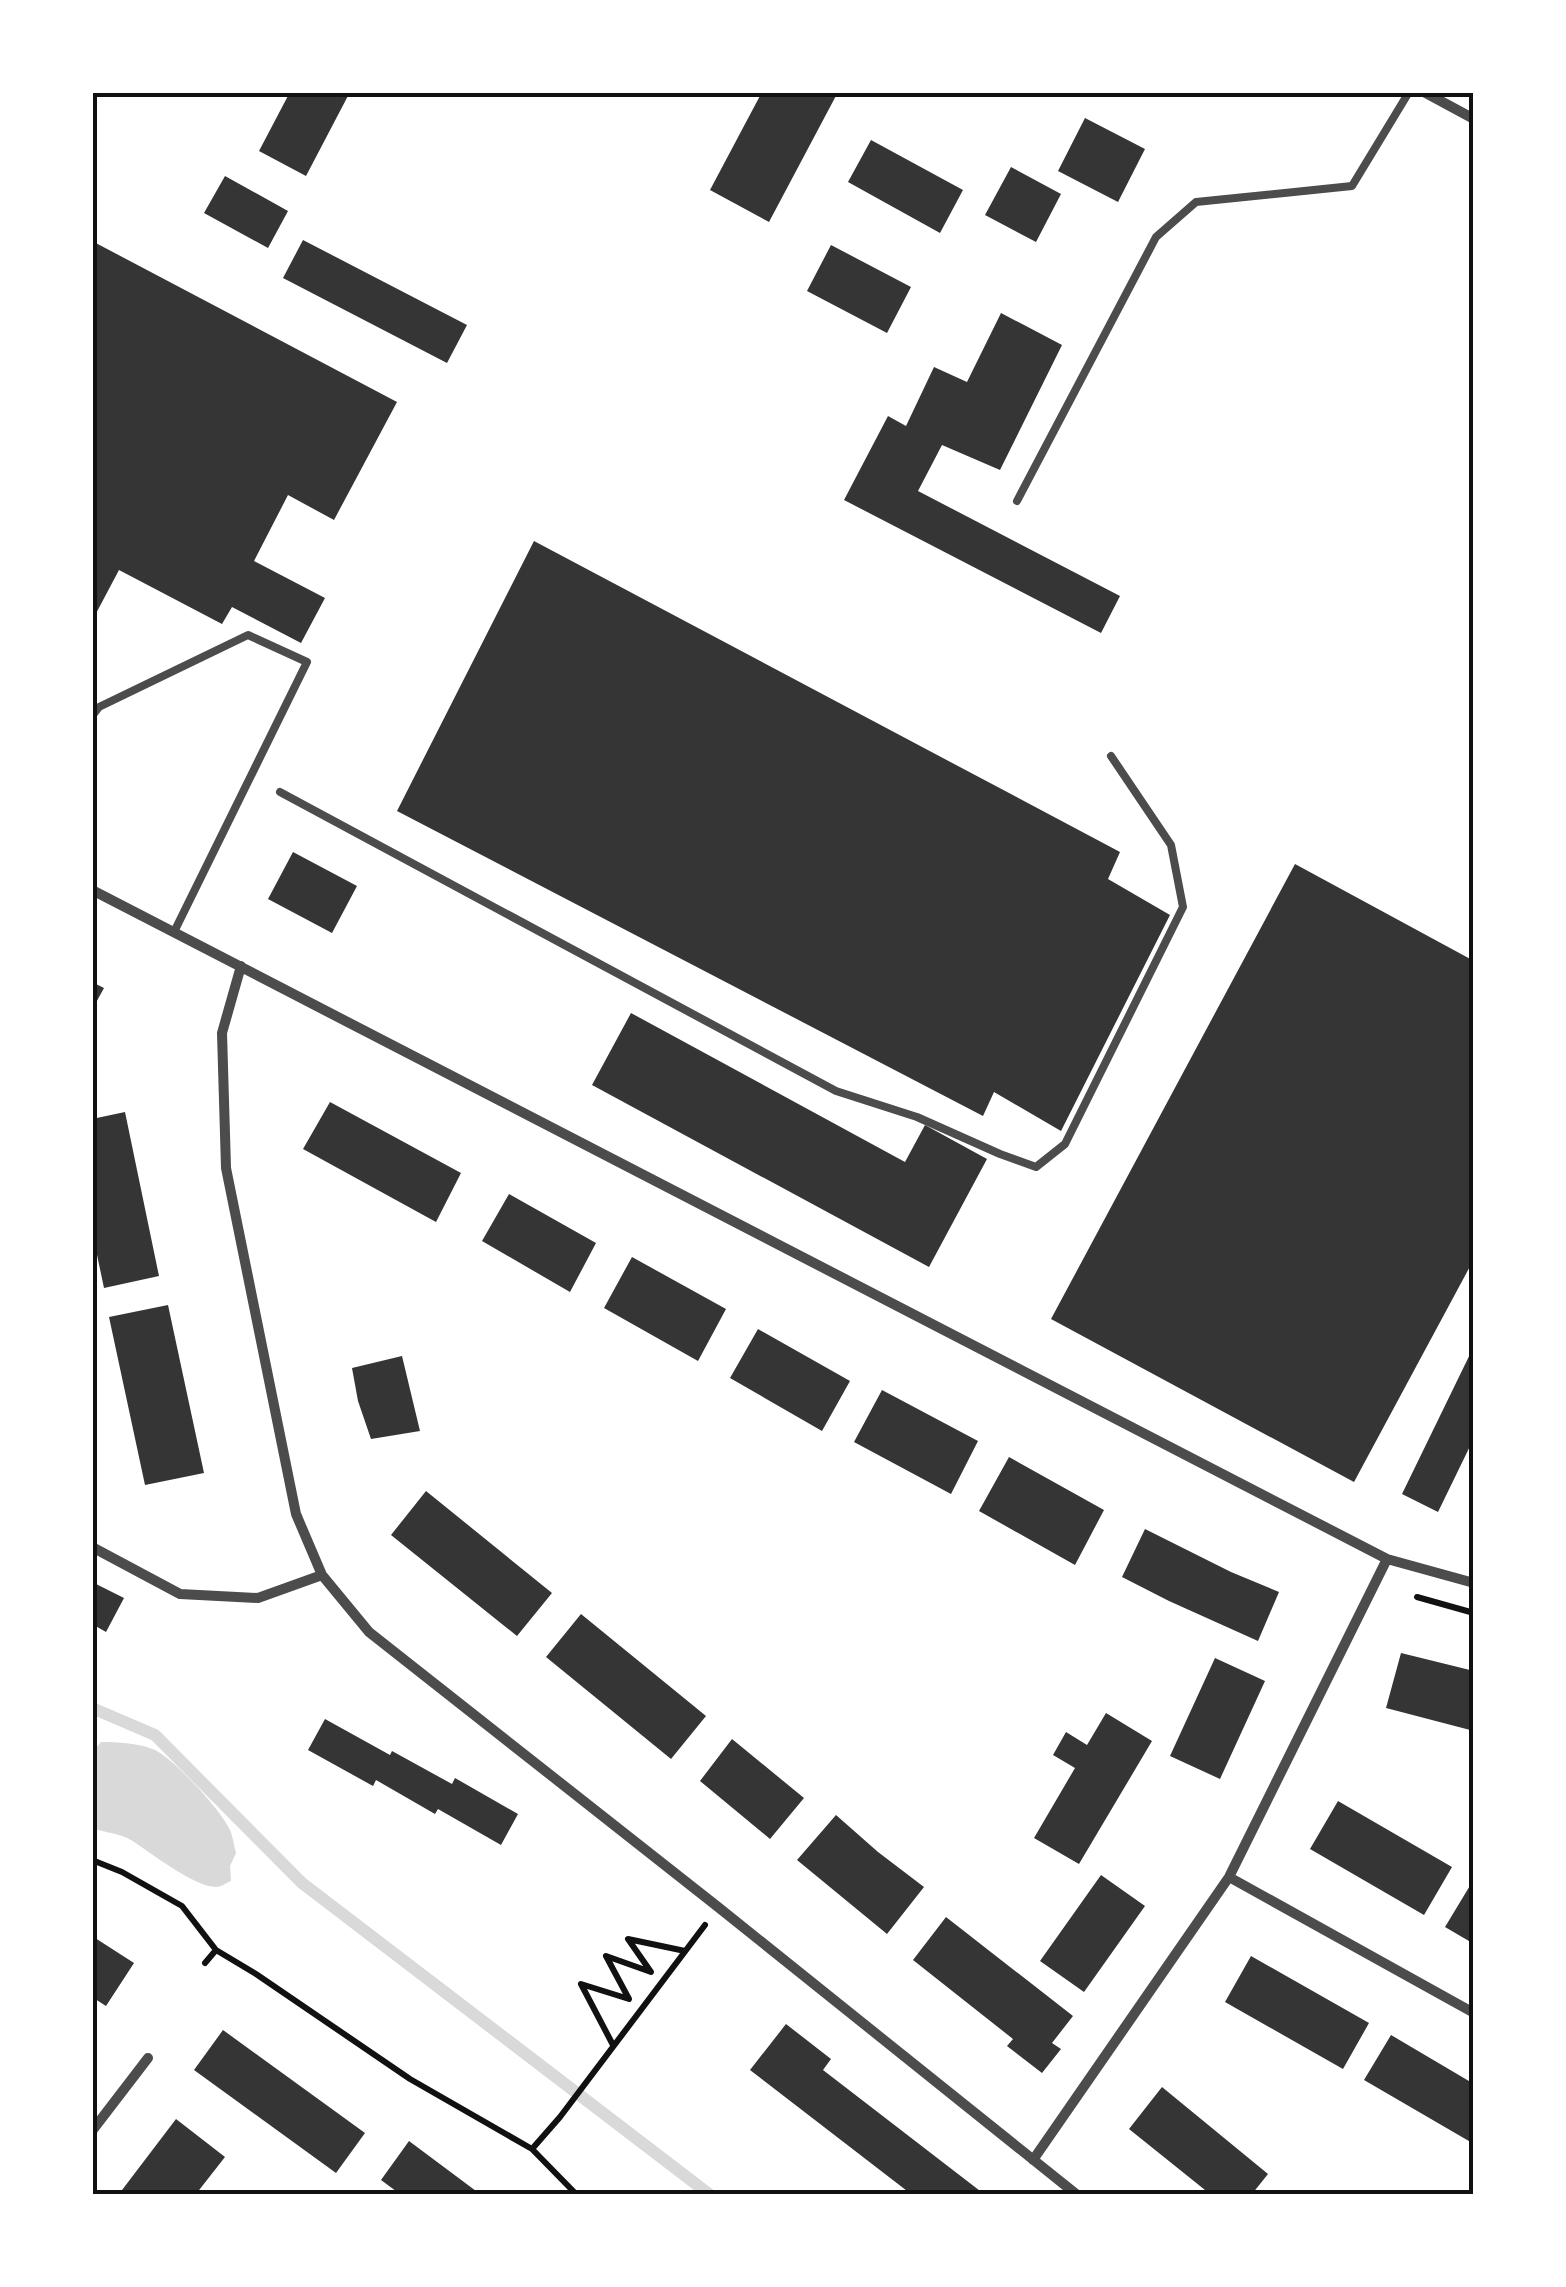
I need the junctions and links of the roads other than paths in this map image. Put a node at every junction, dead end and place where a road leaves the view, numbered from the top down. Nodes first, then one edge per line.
1 (1409, 92) edge
2 (1424, 92) edge
3 (1474, 119) edge
4 (1017, 500) dead end
5 (92, 716) edge
6 (1111, 756) dead end
7 (280, 792) dead end
8 (92, 890) edge
9 (174, 932) junction
10 (241, 966) junction
11 (92, 1547) edge
12 (1386, 1559) junction
13 (322, 1575) junction
14 (1474, 1583) edge
15 (1229, 1876) junction
16 (1474, 2013) edge
17 (148, 2058) dead end
18 (92, 2131) edge
19 (1033, 2160) junction
20 (1076, 2194) edge

1 - 4 lane
2 - 3 street
5 - 9 lane
6 - 7 lane
8 - 9 street
9 - 10 street
10 - 12 street
10 - 13 street
11 - 13 street
12 - 14 street
12 - 15 street
13 - 19 street
15 - 16 street
15 - 19 street
17 - 18 street
19 - 20 street

